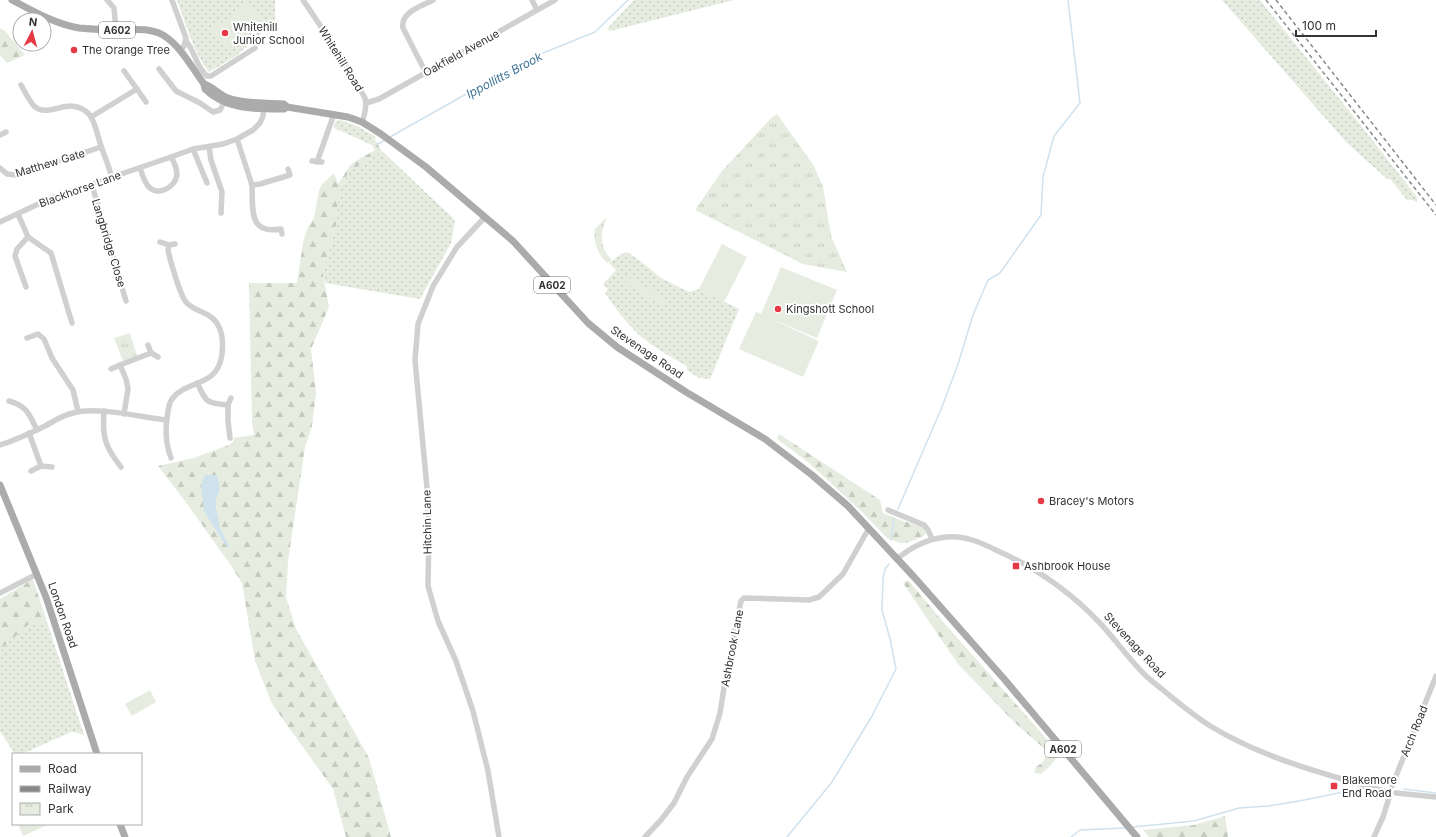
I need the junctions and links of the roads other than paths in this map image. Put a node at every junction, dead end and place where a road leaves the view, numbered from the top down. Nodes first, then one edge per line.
1 (12, 0) edge
2 (107, 0) edge
3 (172, 0) edge
4 (303, 0) edge
5 (433, 0) edge
6 (532, 0) edge
7 (555, 0) edge
8 (537, 10) junction
9 (116, 30) junction
10 (186, 42) junction
11 (255, 48) dead end
12 (180, 51) junction
13 (158, 69) dead end
14 (124, 71) dead end
15 (426, 73) junction
16 (21, 85) dead end
17 (137, 89) junction
18 (226, 100) junction
19 (146, 102) dead end
20 (366, 104) junction
21 (263, 106) junction
22 (334, 114) junction
23 (91, 116) junction
24 (362, 122) junction
25 (6, 132) dead end
26 (0, 135) edge
27 (238, 139) junction
28 (101, 146) junction
29 (209, 147) junction
30 (193, 149) junction
31 (171, 156) junction
32 (317, 162) dead end
33 (0, 168) edge
34 (140, 168) junction
35 (290, 175) dead end
36 (112, 178) junction
37 (207, 183) dead end
38 (92, 185) junction
39 (252, 185) junction
40 (221, 213) dead end
41 (18, 214) junction
42 (485, 217) junction
43 (0, 222) edge
44 (281, 229) dead end
45 (28, 237) junction
46 (160, 242) dead end
47 (26, 288) dead end
48 (126, 301) dead end
49 (72, 323) dead end
50 (27, 338) dead end
51 (148, 345) dead end
52 (151, 353) junction
53 (158, 357) dead end
54 (120, 365) junction
55 (112, 369) dead end
56 (197, 383) junction
57 (231, 398) dead end
58 (9, 401) dead end
59 (228, 405) junction
60 (78, 411) junction
61 (104, 411) junction
62 (124, 414) junction
63 (166, 420) junction
64 (37, 430) junction
65 (29, 433) junction
66 (230, 438) dead end
67 (0, 445) edge
68 (171, 458) dead end
69 (41, 466) junction
70 (52, 467) dead end
71 (121, 467) dead end
72 (31, 471) dead end
73 (0, 485) edge
74 (888, 510) dead end
75 (869, 528) junction
76 (932, 539) junction
77 (897, 559) junction
78 (37, 574) junction
79 (0, 593) edge
80 (1436, 676) edge
81 (97, 753) edge
82 (1392, 786) junction
83 (1384, 791) junction
84 (1396, 792) junction
85 (1389, 798) junction
86 (1436, 798) edge
87 (120, 825) edge
88 (1137, 836) edge
89 (125, 837) edge
90 (499, 837) edge
91 (644, 837) edge
92 (1374, 837) edge

1 - 9 main road, Stevenage Road / A602
2 - 9 street
3 - 10 street
4 - 20 street, Whitehill Road
5 - 15 street
6 - 8 street
7 - 8 street, Oakfield Avenue
8 - 15 street, Oakfield Avenue
9 - 12 main road, Stevenage Road / A602
10 - 11 street
10 - 12 street
12 - 18 main road, Stevenage Road / A602
13 - 18 street
14 - 17 street
15 - 20 street, Oakfield Avenue
16 - 23 street
17 - 19 street
17 - 23 street
18 - 21 main road, Stevenage Road / A602
20 - 24 street, Whitehill Road
21 - 22 main road, Stevenage Road / A602
21 - 27 street, Blackhorse Lane
22 - 24 main road, Stevenage Road / A602
22 - 32 street
23 - 28 street
24 - 42 main road, Stevenage Road / A602
25 - 26 street
27 - 29 street, Blackhorse Lane
27 - 39 street
28 - 33 street, Matthew Gate
28 - 36 street
29 - 30 street, Blackhorse Lane
29 - 40 street
30 - 31 street, Blackhorse Lane
30 - 37 street
31 - 34 street, Blackhorse Lane
31 - 34 street
34 - 36 street, Blackhorse Lane
35 - 39 street
36 - 38 street, Blackhorse Lane
38 - 41 street, Blackhorse Lane
38 - 48 street, Langbridge Close
39 - 44 street
41 - 43 street, Blackhorse Lane
41 - 45 street
42 - 75 main road, Stevenage Road / A602
42 - 90 street, Hitchin Lane
45 - 47 street
45 - 49 street
46 - 56 street
50 - 60 street
51 - 52 street
52 - 53 street
52 - 54 street
54 - 55 street
54 - 62 street
56 - 59 street
56 - 63 street
57 - 59 street
58 - 64 street
59 - 66 street
60 - 61 street
60 - 64 street
61 - 62 street
61 - 71 street
62 - 63 street
63 - 68 street
64 - 65 street
65 - 67 street
65 - 69 street
69 - 70 street
69 - 72 street
73 - 78 main road, London Road
74 - 76 street
75 - 77 main road, Stevenage Road / A602
75 - 91 street, Ashbrook Lane
76 - 77 street, Stevenage Road
76 - 83 street, Stevenage Road
77 - 88 main road, Stevenage Road / A602
78 - 79 street
78 - 81 main road, London Road
80 - 82 street, Arch Road
82 - 83 street
82 - 84 street
83 - 85 street
84 - 85 street
84 - 86 street
85 - 92 street
87 - 89 main road

